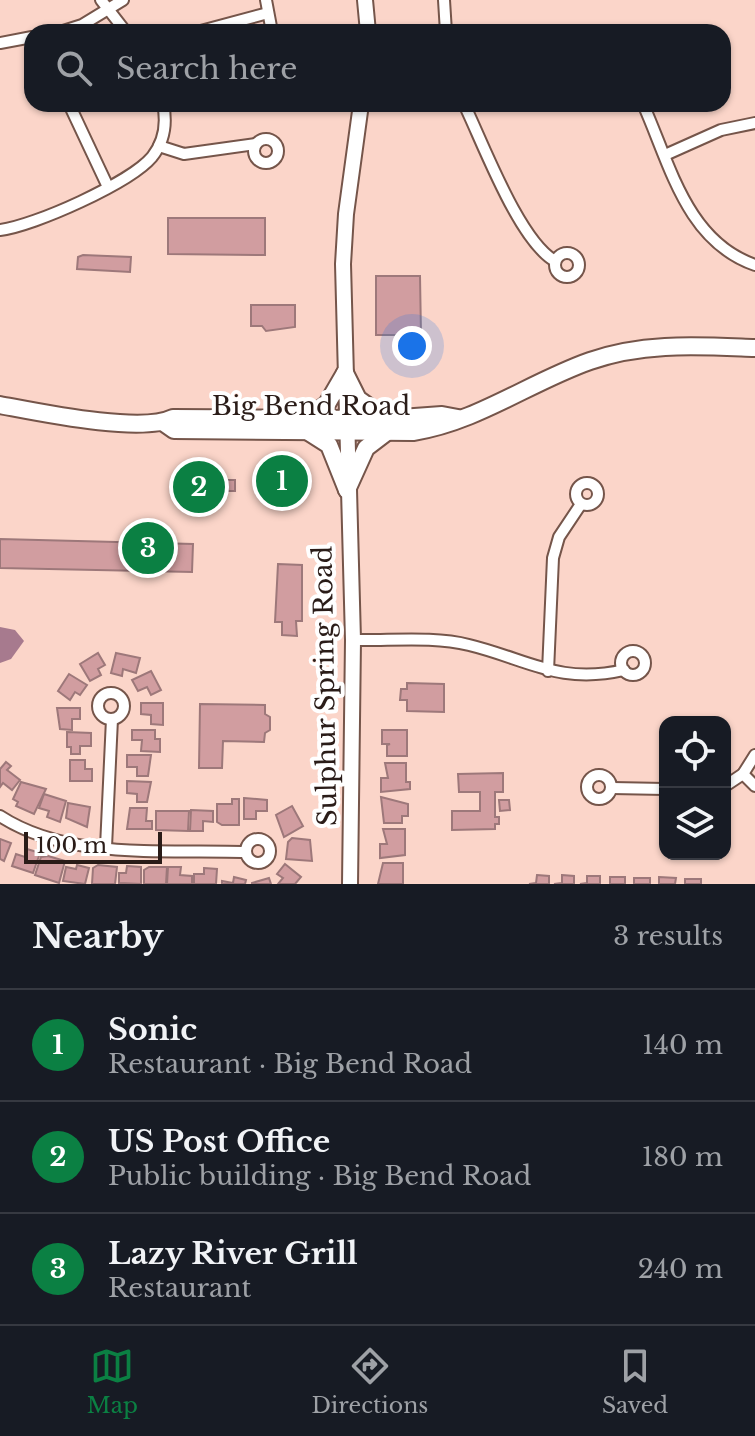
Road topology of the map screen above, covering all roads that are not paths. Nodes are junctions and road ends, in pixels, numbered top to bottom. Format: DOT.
graph roads {
  1 [pos="101,0"];
  2 [pos="123,0"];
  3 [pos="266,0"];
  4 [pos="365,0"];
  5 [pos="444,0"];
  6 [pos="111,10"];
  7 [pos="268,13"];
  8 [pos="84,24"];
  9 [pos="121,24"];
  10 [pos="227,24"];
  11 [pos="270,24"];
  12 [pos="367,24"];
  13 [pos="446,24"];
  14 [pos="24,38"];
  15 [pos="0,43"];
  16 [pos="73,112"];
  17 [pos="164,112"];
  18 [pos="360,112"];
  19 [pos="468,112"];
  20 [pos="646,112"];
  21 [pos="755,123"];
  22 [pos="256,144"];
  23 [pos="159,146"];
  24 [pos="665,155"];
  25 [pos="108,187"];
  26 [pos="0,230"];
  27 [pos="555,261"];
  28 [pos="755,265"];
  29 [pos="755,348"];
  30 [pos="345,373"];
  31 [pos="0,405"];
  32 [pos="307,425"];
  33 [pos="346,426"];
  34 [pos="387,426"];
  35 [pos="347,490"];
  36 [pos="581,504"];
  37 [pos="353,640"];
  38 [pos="624,670"];
  39 [pos="548,671"];
  40 [pos="112,719"];
  41 [pos="755,755"];
  42 [pos="743,774"];
  43 [pos="731,782"];
  44 [pos="755,786"];
  45 [pos="612,788"];
  46 [pos="659,789"];
  47 [pos="0,816"];
  48 [pos="106,847"];
  49 [pos="246,852"];
  50 [pos="350,884"];
  1 -- 6 [label="street"];
  2 -- 6 [label="street"];
  3 -- 7 [label="street"];
  4 -- 12 [label="main road"];
  5 -- 13 [label="street"];
  6 -- 8 [label="street"];
  6 -- 9 [label="street"];
  7 -- 10 [label="street"];
  7 -- 11 [label="street"];
  14 -- 15 [label="street"];
  16 -- 25 [label="street"];
  17 -- 23 [label="street"];
  18 -- 30 [label="main road, Sulphur Spring Road"];
  19 -- 27 [label="street"];
  20 -- 24 [label="street"];
  21 -- 24 [label="street"];
  22 -- 23 [label="street"];
  23 -- 25 [label="street"];
  24 -- 28 [label="street"];
  25 -- 26 [label="street"];
  29 -- 34 [label="main road, Big Bend Road"];
  30 -- 32 [label="main road"];
  30 -- 33 [label="main road, Sulphur Spring Road"];
  30 -- 34 [label="main road"];
  31 -- 32 [label="main road, Big Bend Road"];
  32 -- 33 [label="main road, Big Bend Road"];
  32 -- 35 [label="main road"];
  33 -- 34 [label="main road, Big Bend Road"];
  33 -- 35 [label="main road, Sulphur Spring Road"];
  34 -- 35 [label="main road"];
  35 -- 37 [label="main road, Sulphur Spring Road"];
  36 -- 39 [label="street"];
  37 -- 39 [label="street"];
  37 -- 50 [label="main road, Sulphur Spring Road"];
  38 -- 39 [label="street"];
  40 -- 48 [label="street"];
  41 -- 42 [label="street"];
  42 -- 43 [label="street"];
  42 -- 44 [label="street"];
  45 -- 46 [label="street"];
  47 -- 48 [label="street"];
  48 -- 49 [label="street"];
}
